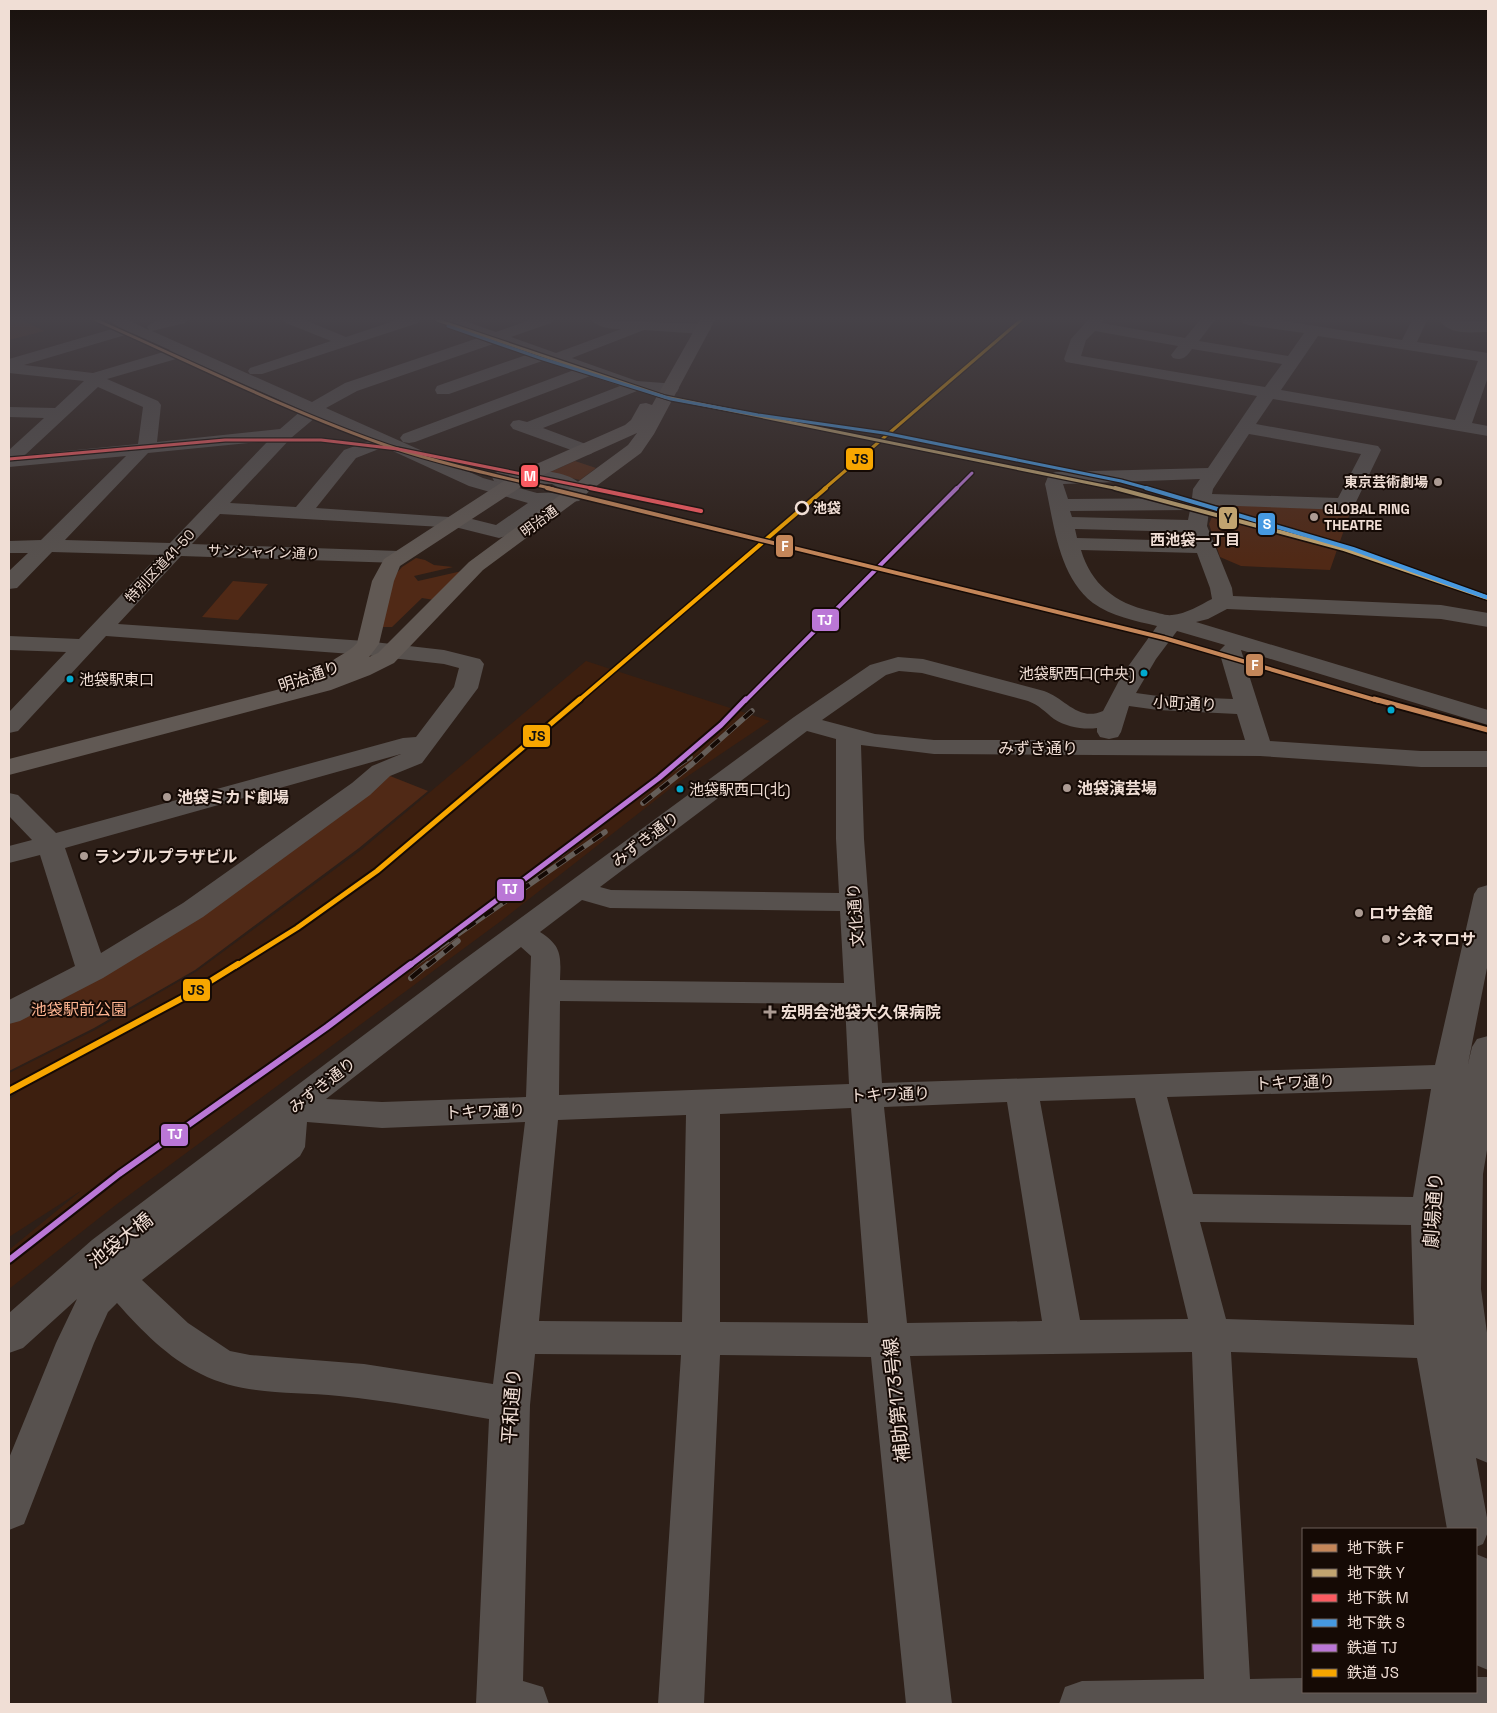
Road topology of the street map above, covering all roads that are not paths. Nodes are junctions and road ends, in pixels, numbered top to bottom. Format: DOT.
graph roads {
  1 [pos="72,400"];
  2 [pos="142,400"];
  3 [pos="306,400"];
  4 [pos="310,400"];
  5 [pos="326,400"];
  6 [pos="464,400"];
  7 [pos="509,400"];
  8 [pos="599,400"];
  9 [pos="655,400"];
  10 [pos="658,400"];
  11 [pos="1264,400"];
  12 [pos="1308,400"];
  13 [pos="1472,400"];
  14 [pos="319,405"];
  15 [pos="485,409"];
  16 [pos="9,412"];
  17 [pos="58,413"];
  18 [pos="1390,414"];
  19 [pos="1462,426"];
  20 [pos="528,428"];
  21 [pos="1246,428"];
  22 [pos="1488,431"];
  23 [pos="285,434"];
  24 [pos="409,438"];
  25 [pos="385,441"];
  26 [pos="144,448"];
  27 [pos="585,450"];
  28 [pos="1372,450"];
  29 [pos="9,461"];
  30 [pos="1214,473"];
  31 [pos="523,477"];
  32 [pos="503,491"];
  33 [pos="575,495"];
  34 [pos="545,500"];
  35 [pos="1200,502"];
  36 [pos="216,508"];
  37 [pos="305,513"];
  38 [pos="1062,514"];
  39 [pos="455,522"];
  40 [pos="1197,526"];
  41 [pos="1069,544"];
  42 [pos="47,546"];
  43 [pos="9,547"];
  44 [pos="1204,547"];
  45 [pos="176,550"];
  46 [pos="275,553"];
  47 [pos="399,558"];
  48 [pos="9,583"];
  49 [pos="447,594"];
  50 [pos="1223,602"];
  51 [pos="1485,620"];
  52 [pos="1172,622"];
  53 [pos="415,628"];
  54 [pos="101,629"];
  55 [pos="368,641"];
  56 [pos="9,643"];
  57 [pos="84,646"];
  58 [pos="1230,650"];
  59 [pos="394,652"];
  60 [pos="1247,706"];
  61 [pos="1117,707"];
  62 [pos="1488,718"];
  63 [pos="803,722"];
  64 [pos="9,726"];
  65 [pos="1488,731"];
  66 [pos="848,735"];
  67 [pos="430,738"];
  68 [pos="1115,748"];
  69 [pos="1260,748"];
  70 [pos="9,756"];
  71 [pos="358,757"];
  72 [pos="1488,759"];
  73 [pos="9,767"];
  74 [pos="382,771"];
  75 [pos="9,801"];
  76 [pos="50,843"];
  77 [pos="9,855"];
  78 [pos="578,890"];
  79 [pos="1488,894"];
  80 [pos="854,902"];
  81 [pos="520,933"];
  82 [pos="92,971"];
  83 [pos="545,990"];
  84 [pos="860,994"];
  85 [pos="9,1013"];
  86 [pos="1477,1068"];
  87 [pos="1148,1086"];
  88 [pos="1021,1090"];
  89 [pos="866,1095"];
  90 [pos="703,1102"];
  91 [pos="292,1109"];
  92 [pos="542,1109"];
  93 [pos="237,1150"];
  94 [pos="1179,1208"];
  95 [pos="1429,1211"];
  96 [pos="117,1278"];
  97 [pos="1477,1320"];
  98 [pos="1210,1335"];
  99 [pos="9,1336"];
  100 [pos="518,1336"];
  101 [pos="1064,1336"];
  102 [pos="701,1338"];
  103 [pos="890,1340"];
  104 [pos="1434,1342"];
  105 [pos="510,1405"];
  106 [pos="1488,1444"];
  107 [pos="9,1510"];
  108 [pos="1468,1528"];
  109 [pos="1477,1582"];
  110 [pos="1488,1647"];
  111 [pos="1488,1700"];
  112 [pos="1228,1703"];
  113 [pos="500,1704"];
  114 [pos="526,1704"];
  115 [pos="681,1704"];
  116 [pos="929,1704"];
  117 [pos="1082,1704"];
  1 -- 17 [label="street"];
  2 -- 26 [label="street"];
  3 -- 14 [label="street"];
  4 -- 14 [label="street"];
  5 -- 14 [label="street, 特別区道41-50"];
  6 -- 15 [label="street"];
  7 -- 15 [label="street"];
  8 -- 20 [label="street"];
  9 -- 27 [label="main road, 明治通"];
  10 -- 33 [label="main road, 明治通"];
  11 -- 21 [label="street"];
  12 -- 18 [label="street"];
  13 -- 19 [label="street"];
  14 -- 23 [label="street, 特別区道41-50"];
  14 -- 24 [label="street"];
  14 -- 25 [label="street"];
  15 -- 20 [label="street"];
  15 -- 24 [label="street"];
  16 -- 17 [label="street"];
  17 -- 29 [label="street"];
  18 -- 19 [label="street"];
  18 -- 28 [label="street"];
  19 -- 22 [label="street"];
  20 -- 27 [label="street"];
  21 -- 28 [label="street"];
  21 -- 30 [label="street"];
  23 -- 26 [label="street"];
  23 -- 36 [label="street, 特別区道41-50"];
  24 -- 31 [label="street"];
  25 -- 32 [label="street"];
  25 -- 37 [label="street"];
  26 -- 29 [label="street"];
  26 -- 42 [label="street"];
  27 -- 31 [label="main road, 明治通"];
  28 -- 35 [label="street"];
  30 -- 35 [label="street"];
  30 -- 38 [label="street"];
  31 -- 32 [label="main road"];
  31 -- 33 [label="street"];
  32 -- 34 [label="street"];
  32 -- 39 [label="main road"];
  33 -- 34 [label="street"];
  33 -- 49 [label="main road, 明治通"];
  34 -- 39 [label="street"];
  35 -- 38 [label="street"];
  35 -- 40 [label="street"];
  36 -- 37 [label="street"];
  36 -- 45 [label="street, 特別区道41-50"];
  37 -- 39 [label="street"];
  37 -- 46 [label="street"];
  38 -- 40 [label="street"];
  38 -- 41 [label="street"];
  39 -- 47 [label="main road"];
  40 -- 44 [label="street"];
  41 -- 44 [label="street"];
  41 -- 52 [label="street"];
  42 -- 43 [label="street, サンシャイン通り"];
  42 -- 45 [label="street, サンシャイン通り"];
  42 -- 48 [label="street"];
  44 -- 50 [label="street"];
  45 -- 46 [label="street, サンシャイン通り"];
  45 -- 54 [label="street, 特別区道41-50"];
  46 -- 47 [label="street, サンシャイン通り"];
  47 -- 55 [label="main road"];
  49 -- 53 [label="main road, 明治通り"];
  50 -- 51 [label="street"];
  50 -- 52 [label="street"];
  52 -- 58 [label="street"];
  52 -- 61 [label="street"];
  52 -- 62 [label="street"];
  53 -- 55 [label="main road"];
  53 -- 59 [label="main road, 明治通り"];
  54 -- 55 [label="street"];
  54 -- 57 [label="street, 特別区道41-50"];
  55 -- 59 [label="street"];
  55 -- 70 [label="main road, 明治通り"];
  56 -- 57 [label="street"];
  57 -- 64 [label="street, 特別区道41-50"];
  58 -- 60 [label="street"];
  58 -- 65 [label="street"];
  59 -- 67 [label="street"];
  59 -- 73 [label="main road, 明治通り"];
  60 -- 61 [label="street, 小町通り"];
  60 -- 69 [label="street"];
  61 -- 63 [label="street, 小町通り"];
  61 -- 68 [label="street"];
  63 -- 66 [label="street, みずき通り"];
  63 -- 78 [label="street, みずき通り"];
  66 -- 68 [label="street, みずき通り"];
  66 -- 80 [label="street, 文化通り"];
  67 -- 71 [label="street"];
  67 -- 74 [label="street"];
  68 -- 69 [label="street, みずき通り"];
  69 -- 72 [label="street, みずき通り"];
  71 -- 74 [label="street"];
  71 -- 76 [label="street"];
  74 -- 82 [label="street"];
  75 -- 76 [label="street"];
  76 -- 77 [label="street"];
  76 -- 82 [label="street"];
  78 -- 80 [label="street"];
  78 -- 81 [label="street, みずき通り"];
  79 -- 86 [label="street, 劇場通り"];
  80 -- 84 [label="street, 文化通り"];
  81 -- 83 [label="street, 平和通り"];
  81 -- 91 [label="street, みずき通り"];
  82 -- 85 [label="street"];
  83 -- 84 [label="street"];
  83 -- 92 [label="street, 平和通り"];
  84 -- 89 [label="street, 文化通り"];
  86 -- 87 [label="street, トキワ通り"];
  86 -- 95 [label="street, 劇場通り"];
  86 -- 97 [label="street, 劇場通り"];
  87 -- 88 [label="street, トキワ通り"];
  87 -- 94 [label="street"];
  88 -- 89 [label="street, トキワ通り"];
  88 -- 101 [label="street"];
  89 -- 90 [label="street, トキワ通り"];
  89 -- 103 [label="street, 補助第173号線"];
  90 -- 92 [label="street, トキワ通り"];
  90 -- 102 [label="street"];
  91 -- 92 [label="street, トキワ通り"];
  91 -- 93 [label="street, みずき通り"];
  91 -- 96 [label="street"];
  92 -- 100 [label="street, 平和通り"];
  93 -- 99 [label="street, 池袋大橋"];
  94 -- 95 [label="street"];
  94 -- 98 [label="street"];
  95 -- 104 [label="street, 劇場通り"];
  96 -- 105 [label="street"];
  96 -- 107 [label="street"];
  97 -- 106 [label="street, 劇場通り"];
  98 -- 101 [label="street"];
  98 -- 104 [label="street"];
  98 -- 112 [label="street"];
  100 -- 102 [label="street"];
  100 -- 105 [label="street, 平和通り"];
  101 -- 103 [label="street"];
  102 -- 103 [label="street"];
  102 -- 115 [label="street"];
  103 -- 116 [label="street, 補助第173号線"];
  104 -- 108 [label="street, 劇場通り"];
  105 -- 113 [label="street, 平和通り"];
  109 -- 110 [label="street"];
  111 -- 112 [label="street"];
  112 -- 117 [label="street"];
  113 -- 114 [label="street"];
}
